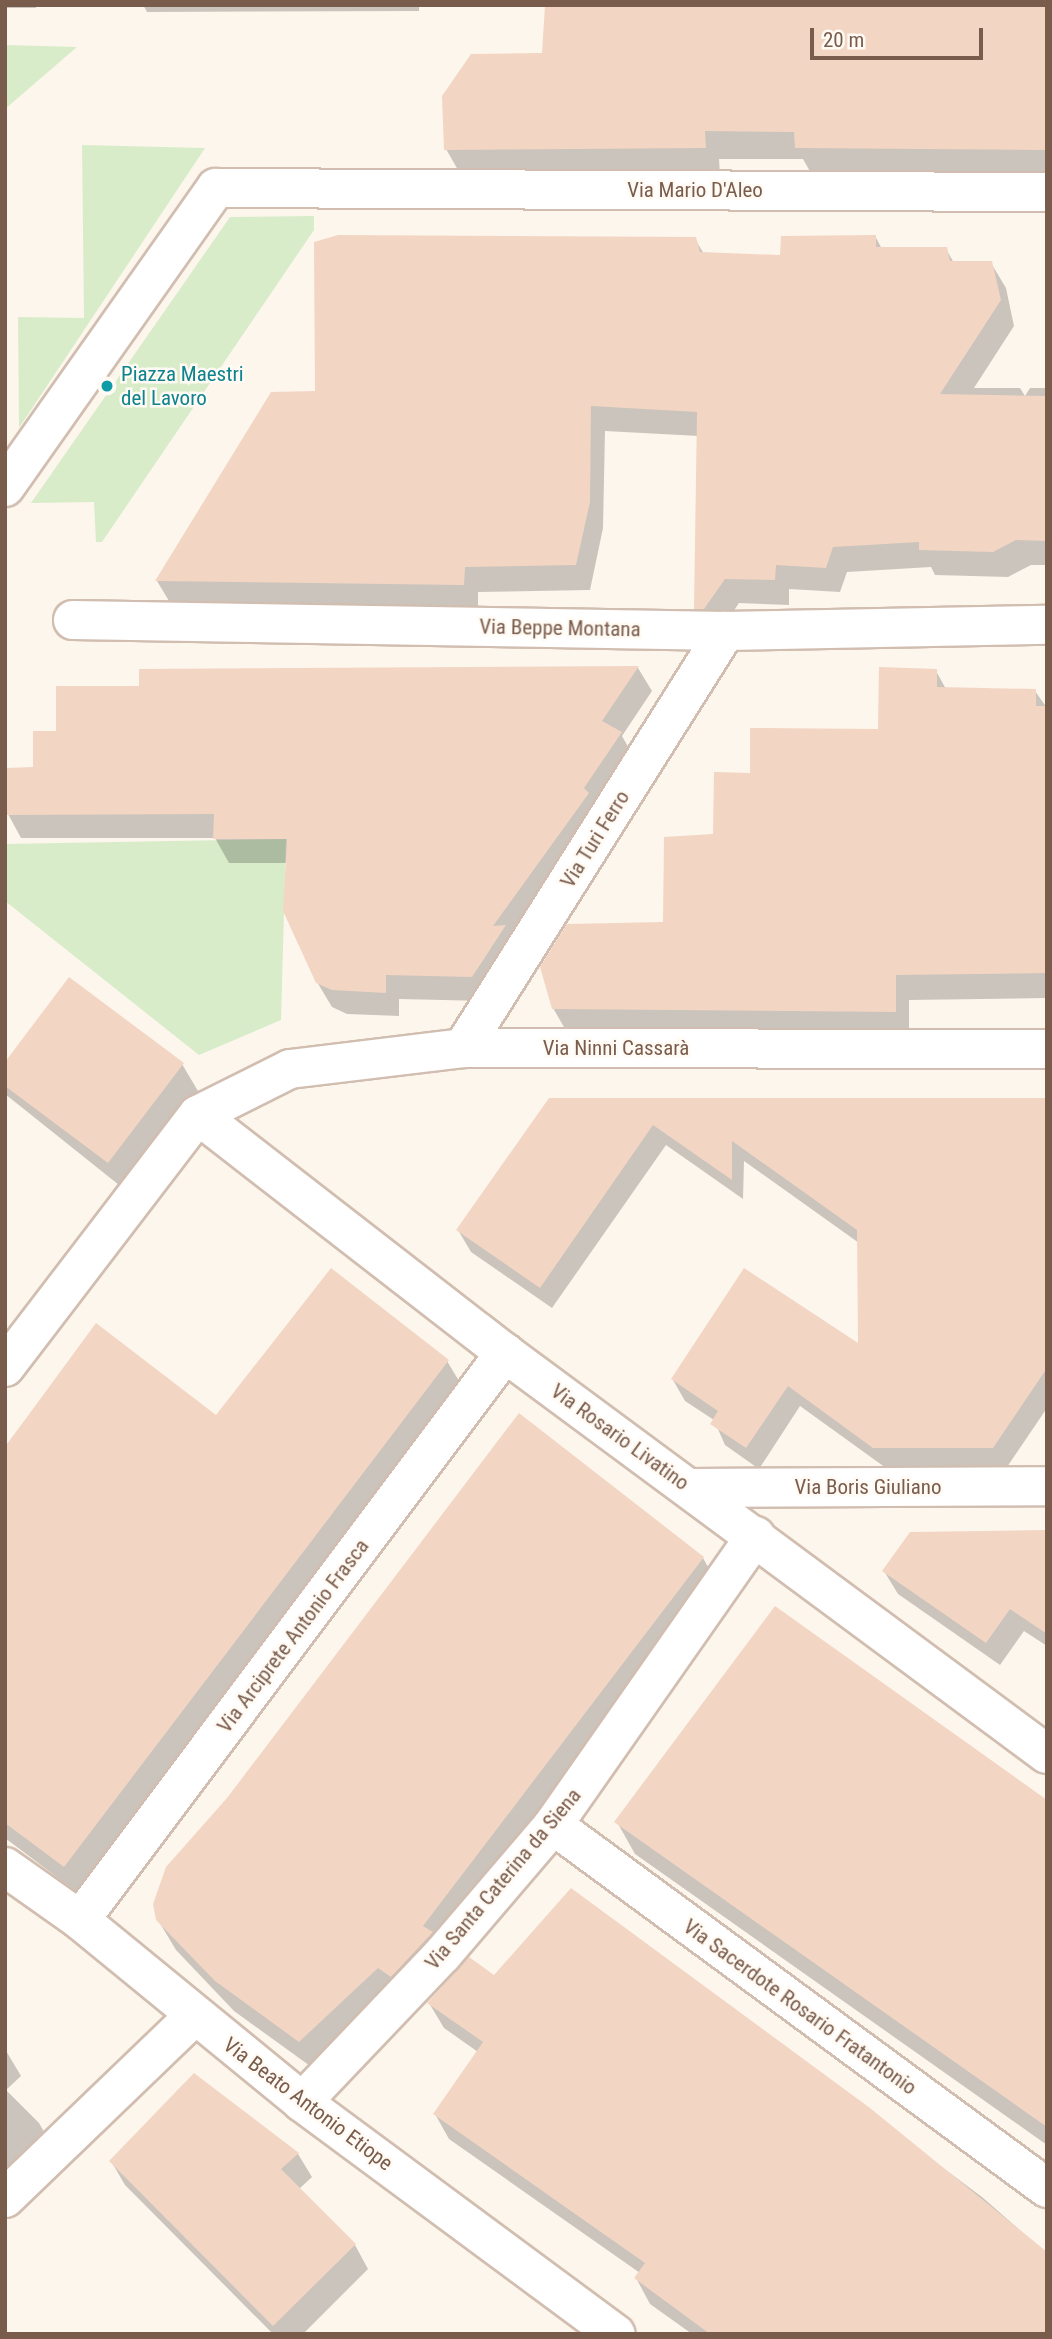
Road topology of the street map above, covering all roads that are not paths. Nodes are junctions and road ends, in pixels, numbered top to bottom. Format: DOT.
graph roads {
  1 [pos="1047,191"];
  2 [pos="5,487"];
  3 [pos="73,620"];
  4 [pos="1047,625"];
  5 [pos="726,631"];
  6 [pos="464,1048"];
  7 [pos="1047,1049"];
  8 [pos="198,1115"];
  9 [pos="505,1353"];
  10 [pos="5,1367"];
  11 [pos="1047,1486"];
  12 [pos="688,1488"];
  13 [pos="755,1536"];
  14 [pos="1047,1754"];
  15 [pos="553,1825"];
  16 [pos="9,1877"];
  17 [pos="80,1920"];
  18 [pos="194,2016"];
  19 [pos="302,2102"];
  20 [pos="1047,2188"];
  21 [pos="5,2198"];
  22 [pos="616,2334"];
  1 -- 2 [label="street, Via Mario D'Aleo"];
  3 -- 5 [label="street, Via Beppe Montana"];
  4 -- 5 [label="street, Via Beppe Montana"];
  5 -- 6 [label="street, Via Turi Ferro"];
  6 -- 7 [label="street, Via Ninni Cassarà"];
  6 -- 8 [label="street, Via Ninni Cassarà"];
  8 -- 9 [label="street, Via Rosario Livatino"];
  8 -- 10 [label="street"];
  9 -- 12 [label="street, Via Rosario Livatino"];
  9 -- 17 [label="street, Via Arciprete Antonio Frasca"];
  11 -- 12 [label="street, Via Boris Giuliano"];
  12 -- 13 [label="street, Via Rosario Livatino"];
  13 -- 14 [label="street, Via Rosario Livatino"];
  13 -- 15 [label="street, Via Santa Caterina da Siena"];
  15 -- 19 [label="street, Via Santa Caterina da Siena"];
  15 -- 20 [label="street, Via Sacerdote Rosario Fratantonio"];
  16 -- 17 [label="street, Via Beato Antonio Etiope"];
  17 -- 18 [label="street, Via Beato Antonio Etiope"];
  18 -- 19 [label="street, Via Beato Antonio Etiope"];
  18 -- 21 [label="street"];
  19 -- 22 [label="street, Via Beato Antonio Etiope"];
}
